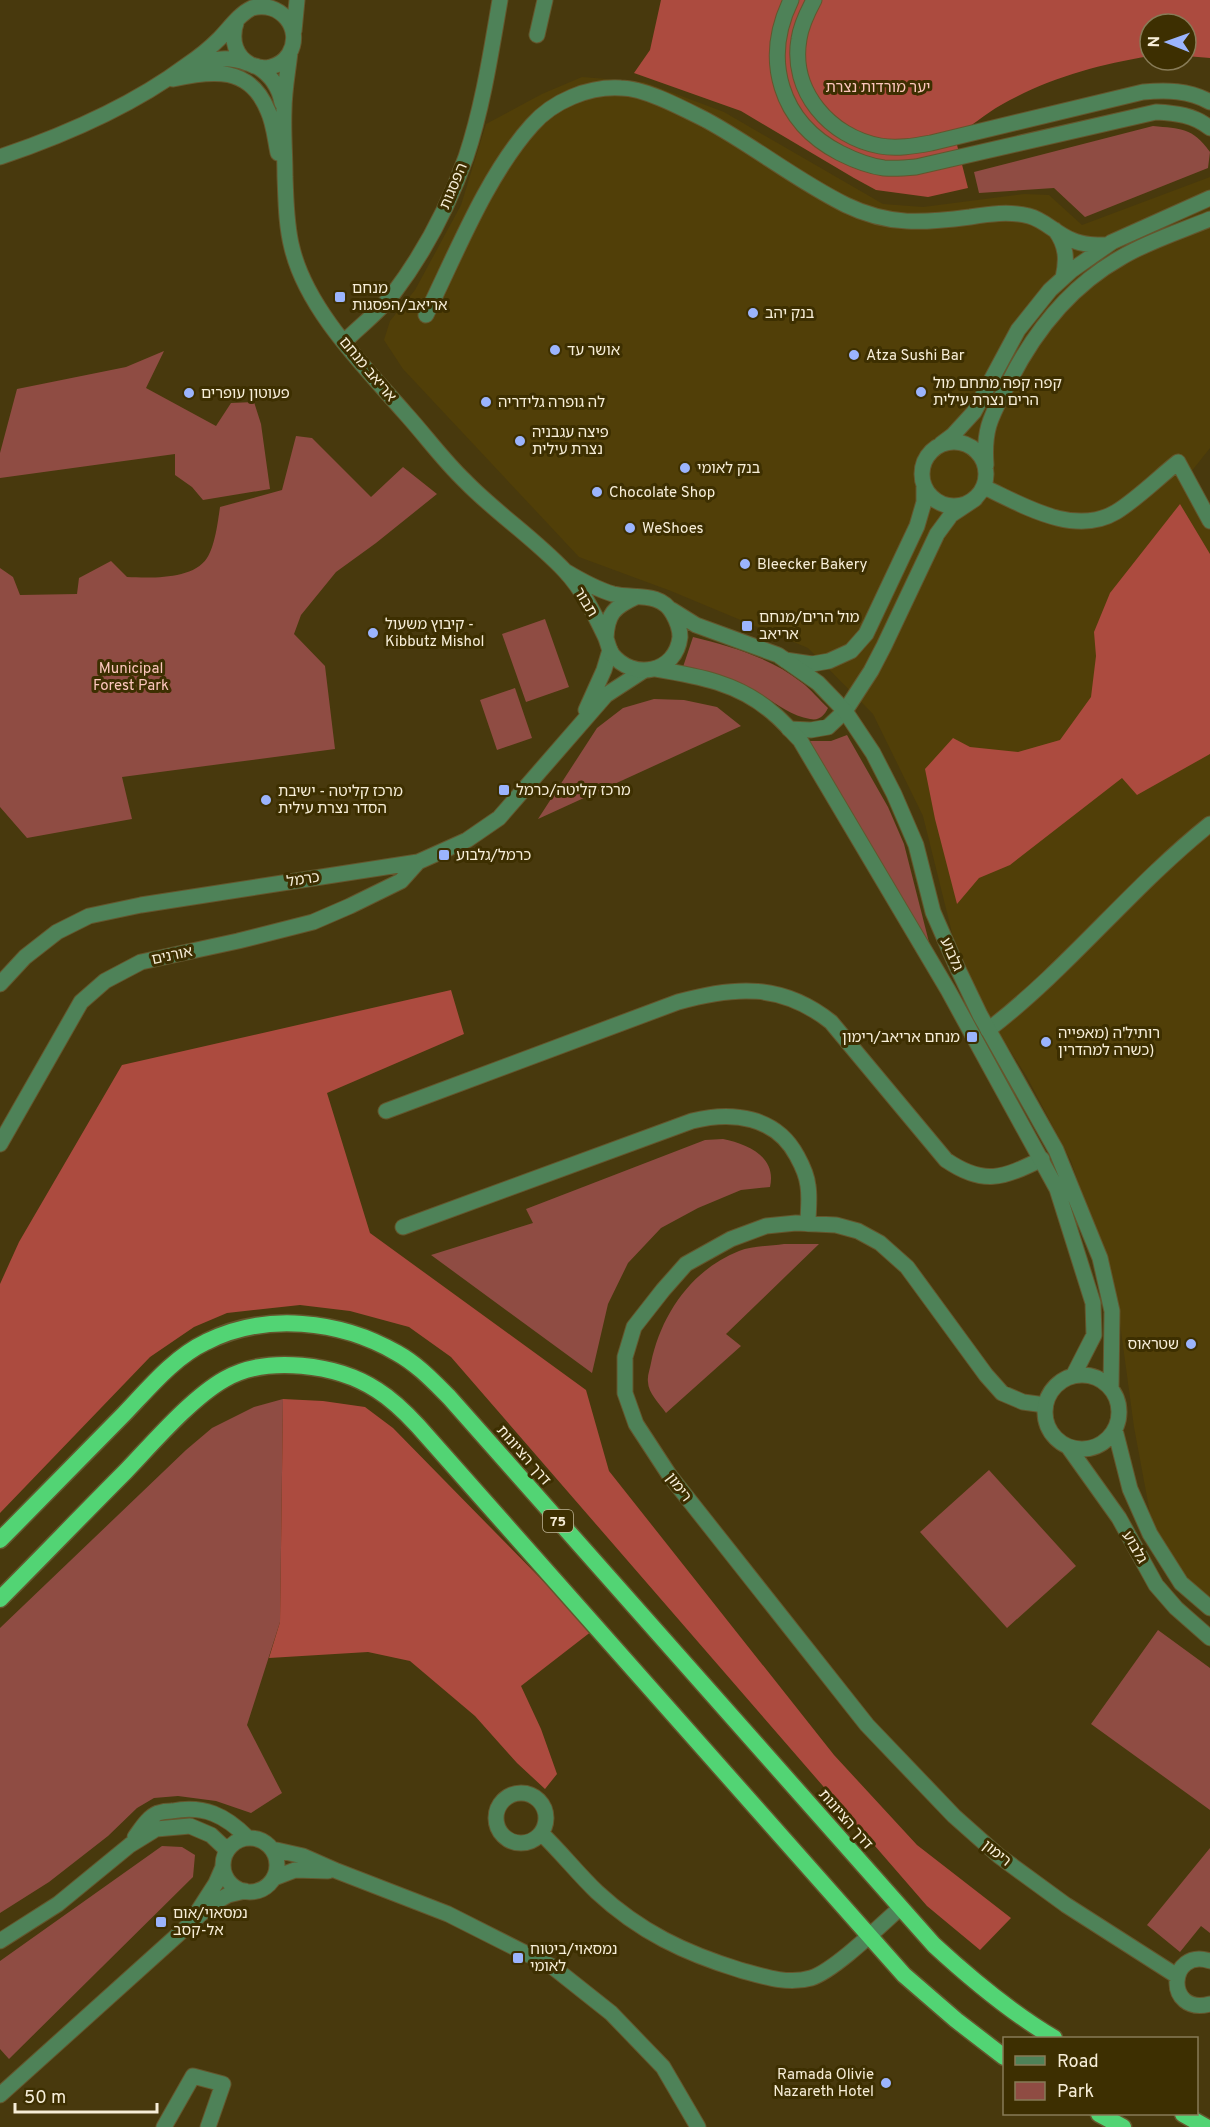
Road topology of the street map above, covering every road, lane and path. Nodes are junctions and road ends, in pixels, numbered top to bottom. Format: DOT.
graph roads {
  1 [pos="297,0"];
  2 [pos="500,0"];
  3 [pos="545,0"];
  4 [pos="791,0"];
  5 [pos="814,0"];
  6 [pos="261,4"];
  7 [pos="237,20"];
  8 [pos="294,34"];
  9 [pos="537,35"];
  10 [pos="290,52"];
  11 [pos="252,65"];
  12 [pos="186,66"];
  13 [pos="164,81"];
  14 [pos="1210,102"];
  15 [pos="284,109"];
  16 [pos="1210,128"];
  17 [pos="31,145"];
  18 [pos="0,146"];
  19 [pos="0,157"];
  20 [pos="285,185"];
  21 [pos="1210,198"];
  22 [pos="1210,219"];
  23 [pos="1055,230"];
  24 [pos="1108,245"];
  25 [pos="1063,278"];
  26 [pos="426,315"];
  27 [pos="344,342"];
  28 [pos="941,444"];
  29 [pos="986,465"];
  30 [pos="924,485"];
  31 [pos="980,493"];
  32 [pos="1210,521"];
  33 [pos="566,571"];
  34 [pos="636,597"];
  35 [pos="671,609"];
  36 [pos="608,644"];
  37 [pos="785,660"];
  38 [pos="649,670"];
  39 [pos="846,711"];
  40 [pos="578,726"];
  41 [pos="789,729"];
  42 [pos="1210,824"];
  43 [pos="418,862"];
  44 [pos="0,984"];
  45 [pos="988,1030"];
  46 [pos="386,1111"];
  47 [pos="0,1144"];
  48 [pos="1042,1159"];
  49 [pos="808,1224"];
  50 [pos="403,1227"];
  51 [pos="1073,1376"];
  52 [pos="1111,1389"];
  53 [pos="1045,1405"];
  54 [pos="1115,1430"];
  55 [pos="1069,1448"];
  56 [pos="0,1540"];
  57 [pos="0,1599"];
  58 [pos="1210,1608"];
  59 [pos="1210,1638"];
  60 [pos="541,1833"];
  61 [pos="248,1838"];
  62 [pos="130,1845"];
  63 [pos="272,1849"];
  64 [pos="227,1850"];
  65 [pos="223,1867"];
  66 [pos="337,1871"];
  67 [pos="274,1878"];
  68 [pos="244,1891"];
  69 [pos="900,1908"];
  70 [pos="190,1923"];
  71 [pos="870,1936"];
  72 [pos="0,1941"];
  73 [pos="1210,1961"];
  74 [pos="1177,1976"];
  75 [pos="1210,2004"];
  76 [pos="1052,2037"];
  77 [pos="1003,2055"];
  78 [pos="0,2095"];
  79 [pos="1102,2115"];
  80 [pos="1185,2115"];
  81 [pos="164,2127"];
  82 [pos="208,2127"];
  83 [pos="698,2127"];
  84 [pos="1123,2127"];
  85 [pos="1206,2127"];
  1 -- 8 [label="street"];
  2 -- 27 [label="street, הפסגות"];
  3 -- 9 [label="street"];
  4 -- 16 [label="street"];
  5 -- 14 [label="street"];
  6 -- 7 [label="street"];
  6 -- 8 [label="street"];
  7 -- 11 [label="street"];
  7 -- 12 [label="street"];
  8 -- 10 [label="street"];
  10 -- 11 [label="street"];
  10 -- 15 [label="street"];
  11 -- 12 [label="street"];
  11 -- 15 [label="street"];
  12 -- 13 [label="street"];
  13 -- 17 [label="street"];
  13 -- 20 [label="street"];
  15 -- 20 [label="street, אריאב מנחם"];
  17 -- 18 [label="street"];
  17 -- 19 [label="street"];
  20 -- 27 [label="street, אריאב מנחם"];
  21 -- 24 [label="street"];
  22 -- 29 [label="street"];
  23 -- 24 [label="street"];
  23 -- 25 [label="street"];
  23 -- 26 [label="street"];
  24 -- 25 [label="street"];
  25 -- 28 [label="street"];
  27 -- 33 [label="street, אריאב מנחם"];
  28 -- 29 [label="street"];
  28 -- 30 [label="street"];
  29 -- 31 [label="street"];
  30 -- 31 [label="street"];
  30 -- 37 [label="street"];
  31 -- 32 [label="street"];
  31 -- 39 [label="street"];
  33 -- 34 [label="street, תבור"];
  33 -- 36 [label="street, תבור"];
  34 -- 35 [label="street, תבור"];
  34 -- 36 [label="street, תבור"];
  35 -- 37 [label="street, גלבוע"];
  35 -- 38 [label="street"];
  36 -- 38 [label="street, תבור"];
  36 -- 40 [label="street, כרמל"];
  37 -- 39 [label="street, גלבוע"];
  38 -- 40 [label="street, כרמל"];
  38 -- 41 [label="street, גלבוע"];
  39 -- 41 [label="street"];
  39 -- 45 [label="street, גלבוע"];
  40 -- 43 [label="street, כרמל"];
  41 -- 48 [label="street, גלבוע"];
  42 -- 45 [label="street"];
  43 -- 44 [label="street, כרמל"];
  43 -- 47 [label="street, אורנים"];
  45 -- 52 [label="street, גלבוע"];
  46 -- 48 [label="street"];
  48 -- 51 [label="street, גלבוע"];
  49 -- 50 [label="street"];
  49 -- 53 [label="street, רימון"];
  49 -- 74 [label="street, רימון"];
  51 -- 52 [label="street"];
  51 -- 53 [label="street"];
  52 -- 54 [label="street"];
  53 -- 55 [label="street"];
  54 -- 55 [label="street"];
  54 -- 58 [label="street, גלבוע"];
  55 -- 59 [label="street, גלבוע"];
  56 -- 69 [label="highway, דרך הציונות / 75"];
  57 -- 71 [label="highway"];
  60 -- 71 [label="street"];
  61 -- 62 [label="street"];
  61 -- 63 [label="street"];
  61 -- 64 [label="street"];
  62 -- 64 [label="street"];
  62 -- 72 [label="street"];
  63 -- 66 [label="street"];
  63 -- 67 [label="street"];
  64 -- 65 [label="street"];
  65 -- 68 [label="street"];
  65 -- 70 [label="street"];
  66 -- 67 [label="street"];
  66 -- 83 [label="street"];
  67 -- 68 [label="street"];
  68 -- 70 [label="street"];
  69 -- 71 [label="street"];
  69 -- 76 [label="highway, דרך הציונות / 75"];
  70 -- 78 [label="street"];
  71 -- 77 [label="highway"];
  73 -- 74 [label="street"];
  74 -- 75 [label="street"];
  79 -- 84 [label="highway"];
  80 -- 85 [label="highway"];
  81 -- 82 [label="street"];
}
